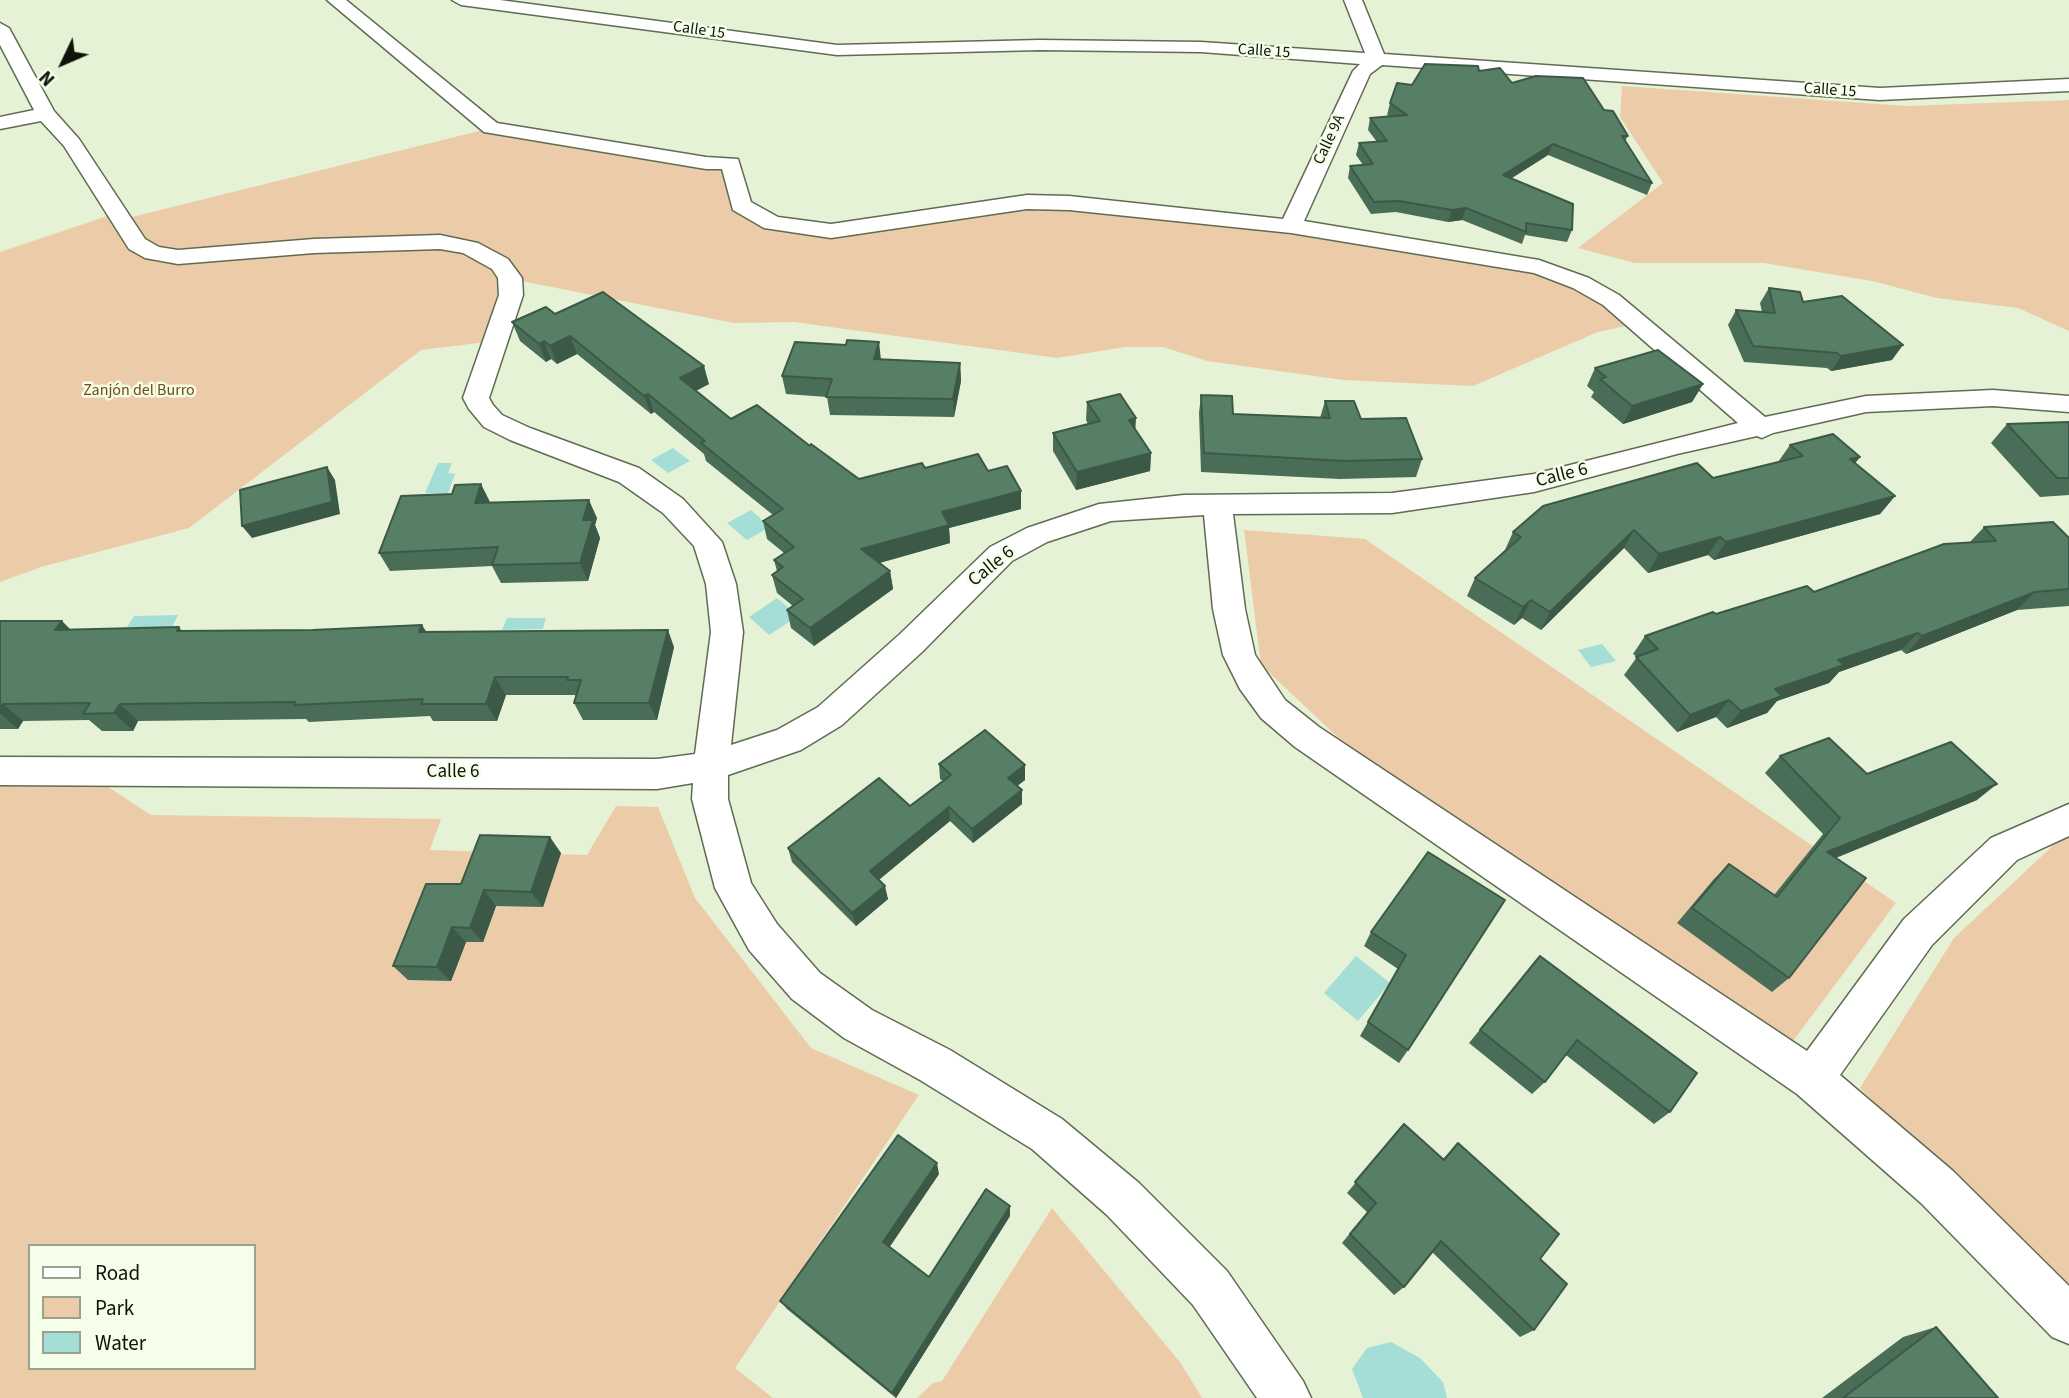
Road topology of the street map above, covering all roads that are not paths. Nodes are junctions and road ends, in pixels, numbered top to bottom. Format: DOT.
graph roads {
  1 [pos="336,0"];
  2 [pos="467,0"];
  3 [pos="1353,0"];
  4 [pos="0,28"];
  5 [pos="1377,60"];
  6 [pos="2069,85"];
  7 [pos="46,114"];
  8 [pos="0,123"];
  9 [pos="1291,226"];
  10 [pos="2069,404"];
  11 [pos="1762,429"];
  12 [pos="1218,507"];
  13 [pos="711,766"];
  14 [pos="0,771"];
  15 [pos="2069,819"];
  16 [pos="1812,1079"];
  17 [pos="2069,1320"];
  18 [pos="1286,1398"];
  1 -- 9 [label="street"];
  2 -- 5 [label="street, Calle 15"];
  3 -- 5 [label="street"];
  4 -- 7 [label="street"];
  5 -- 6 [label="street, Calle 15"];
  5 -- 9 [label="street, Calle 9A"];
  7 -- 8 [label="street"];
  7 -- 13 [label="street"];
  9 -- 11 [label="street"];
  10 -- 11 [label="street, Calle 6"];
  11 -- 12 [label="street, Calle 6"];
  12 -- 13 [label="street, Calle 6"];
  12 -- 16 [label="street"];
  13 -- 14 [label="street, Calle 6"];
  13 -- 18 [label="street"];
  15 -- 16 [label="street"];
  16 -- 17 [label="street"];
}
